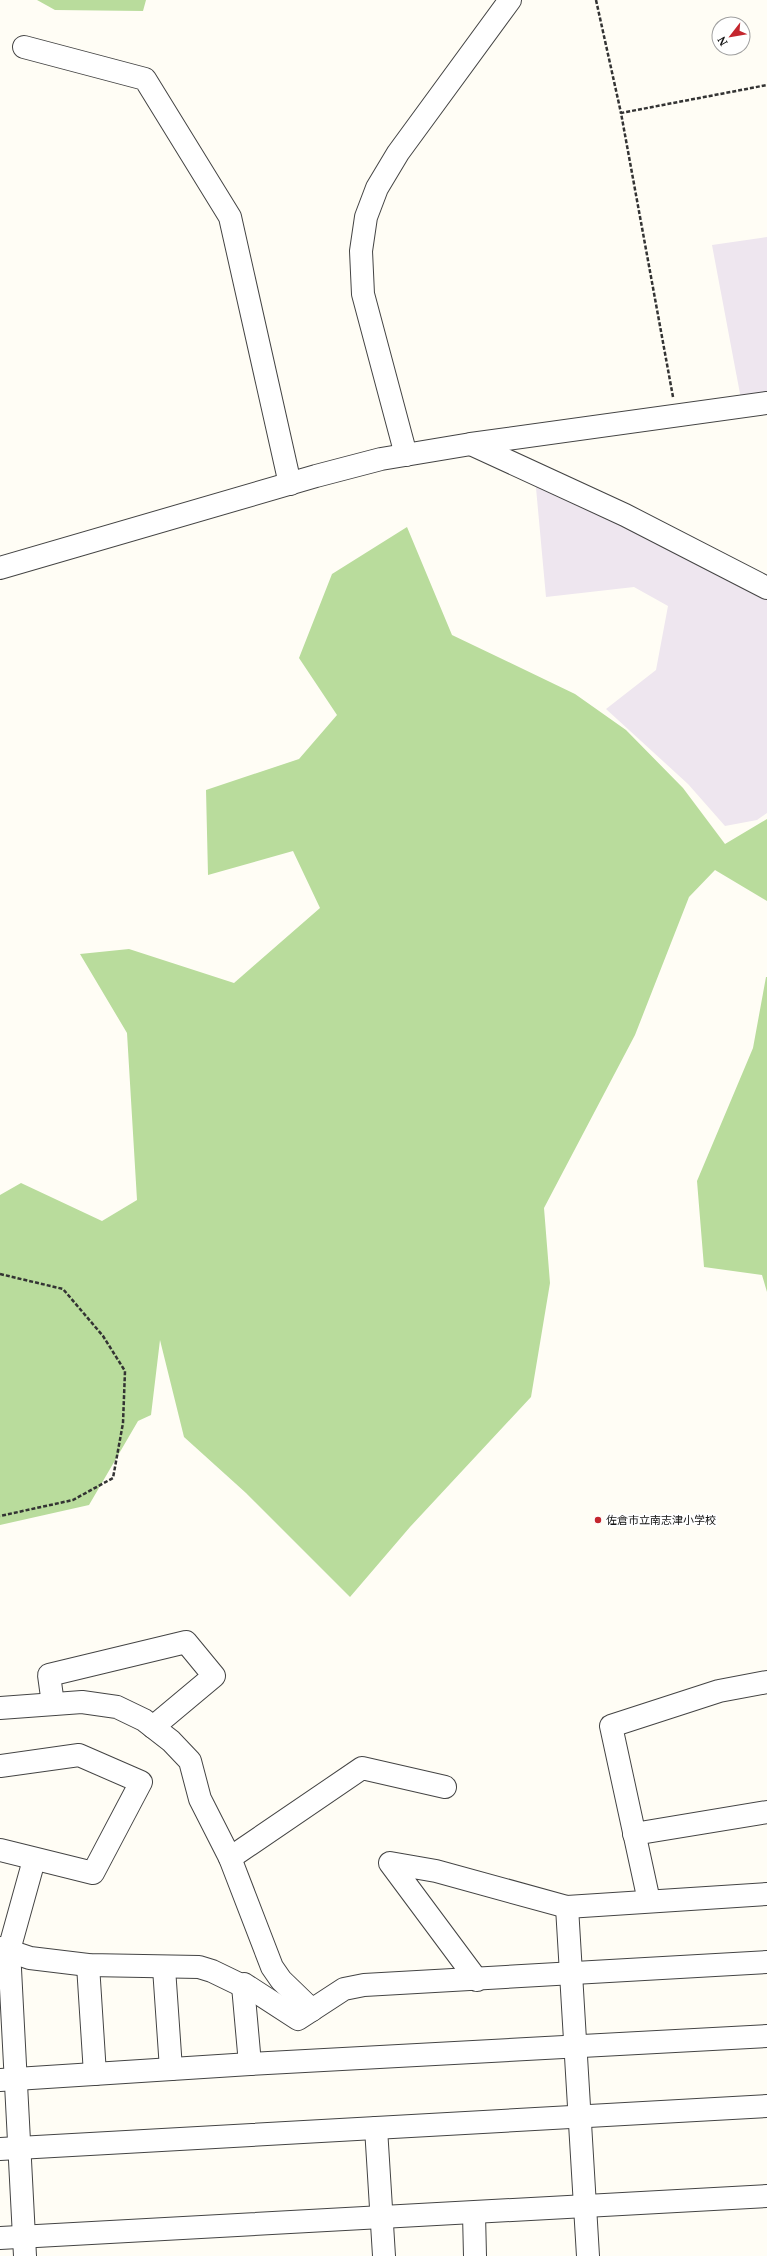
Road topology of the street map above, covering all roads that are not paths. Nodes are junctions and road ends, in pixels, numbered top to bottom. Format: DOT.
graph roads {
  1 [pos="510,0"];
  2 [pos="24,47"];
  3 [pos="767,402"];
  4 [pos="471,444"];
  5 [pos="406,455"];
  6 [pos="290,484"];
  7 [pos="0,568"];
  8 [pos="767,588"];
  9 [pos="767,1682"];
  10 [pos="53,1704"];
  11 [pos="0,1708"];
  12 [pos="152,1726"];
  13 [pos="0,1766"];
  14 [pos="445,1787"];
  15 [pos="767,1812"];
  16 [pos="634,1834"];
  17 [pos="0,1850"];
  18 [pos="230,1858"];
  19 [pos="34,1860"];
  20 [pos="767,1894"];
  21 [pos="649,1901"];
  22 [pos="567,1906"];
  23 [pos="5,1949"];
  24 [pos="767,1962"];
  25 [pos="88,1965"];
  26 [pos="164,1968"];
  27 [pos="572,1973"];
  28 [pos="477,1980"];
  29 [pos="243,1986"];
  30 [pos="6,2008"];
  31 [pos="312,2010"];
  32 [pos="767,2036"];
  33 [pos="575,2046"];
  34 [pos="250,2064"];
  35 [pos="171,2069"];
  36 [pos="95,2074"];
  37 [pos="8,2079"];
  38 [pos="767,2106"];
  39 [pos="579,2116"];
  40 [pos="376,2128"];
  41 [pos="10,2149"];
  42 [pos="767,2196"];
  43 [pos="584,2206"];
  44 [pos="474,2214"];
  45 [pos="381,2218"];
  46 [pos="0,2238"];
  47 [pos="25,2246"];
  48 [pos="384,2256"];
  49 [pos="475,2256"];
  50 [pos="588,2256"];
  1 -- 5 [label="street"];
  2 -- 6 [label="street"];
  3 -- 4 [label="street"];
  4 -- 5 [label="street"];
  4 -- 8 [label="street"];
  5 -- 6 [label="street"];
  6 -- 7 [label="street"];
  9 -- 16 [label="street"];
  10 -- 11 [label="street"];
  10 -- 12 [label="street"];
  10 -- 12 [label="street"];
  12 -- 18 [label="street"];
  13 -- 19 [label="street"];
  14 -- 18 [label="street"];
  15 -- 16 [label="street"];
  16 -- 21 [label="street"];
  17 -- 19 [label="street"];
  18 -- 31 [label="street"];
  19 -- 23 [label="street"];
  20 -- 21 [label="street"];
  21 -- 22 [label="street"];
  22 -- 27 [label="street"];
  22 -- 28 [label="street"];
  23 -- 25 [label="street"];
  23 -- 30 [label="street"];
  24 -- 27 [label="street"];
  25 -- 26 [label="street"];
  25 -- 36 [label="street"];
  26 -- 29 [label="street"];
  26 -- 35 [label="street"];
  27 -- 28 [label="street"];
  27 -- 33 [label="street"];
  28 -- 31 [label="street"];
  29 -- 31 [label="street"];
  29 -- 34 [label="street"];
  30 -- 37 [label="street"];
  32 -- 33 [label="street"];
  33 -- 34 [label="street"];
  33 -- 39 [label="street"];
  34 -- 35 [label="street"];
  35 -- 36 [label="street"];
  36 -- 37 [label="street"];
  37 -- 41 [label="street"];
  38 -- 39 [label="street"];
  39 -- 40 [label="street"];
  39 -- 43 [label="street"];
  40 -- 41 [label="street"];
  40 -- 45 [label="street"];
  41 -- 47 [label="street"];
  42 -- 43 [label="street"];
  43 -- 44 [label="street"];
  43 -- 50 [label="street"];
  44 -- 45 [label="street"];
  44 -- 49 [label="street"];
  45 -- 47 [label="street"];
  45 -- 48 [label="street"];
  46 -- 47 [label="street"];
}
